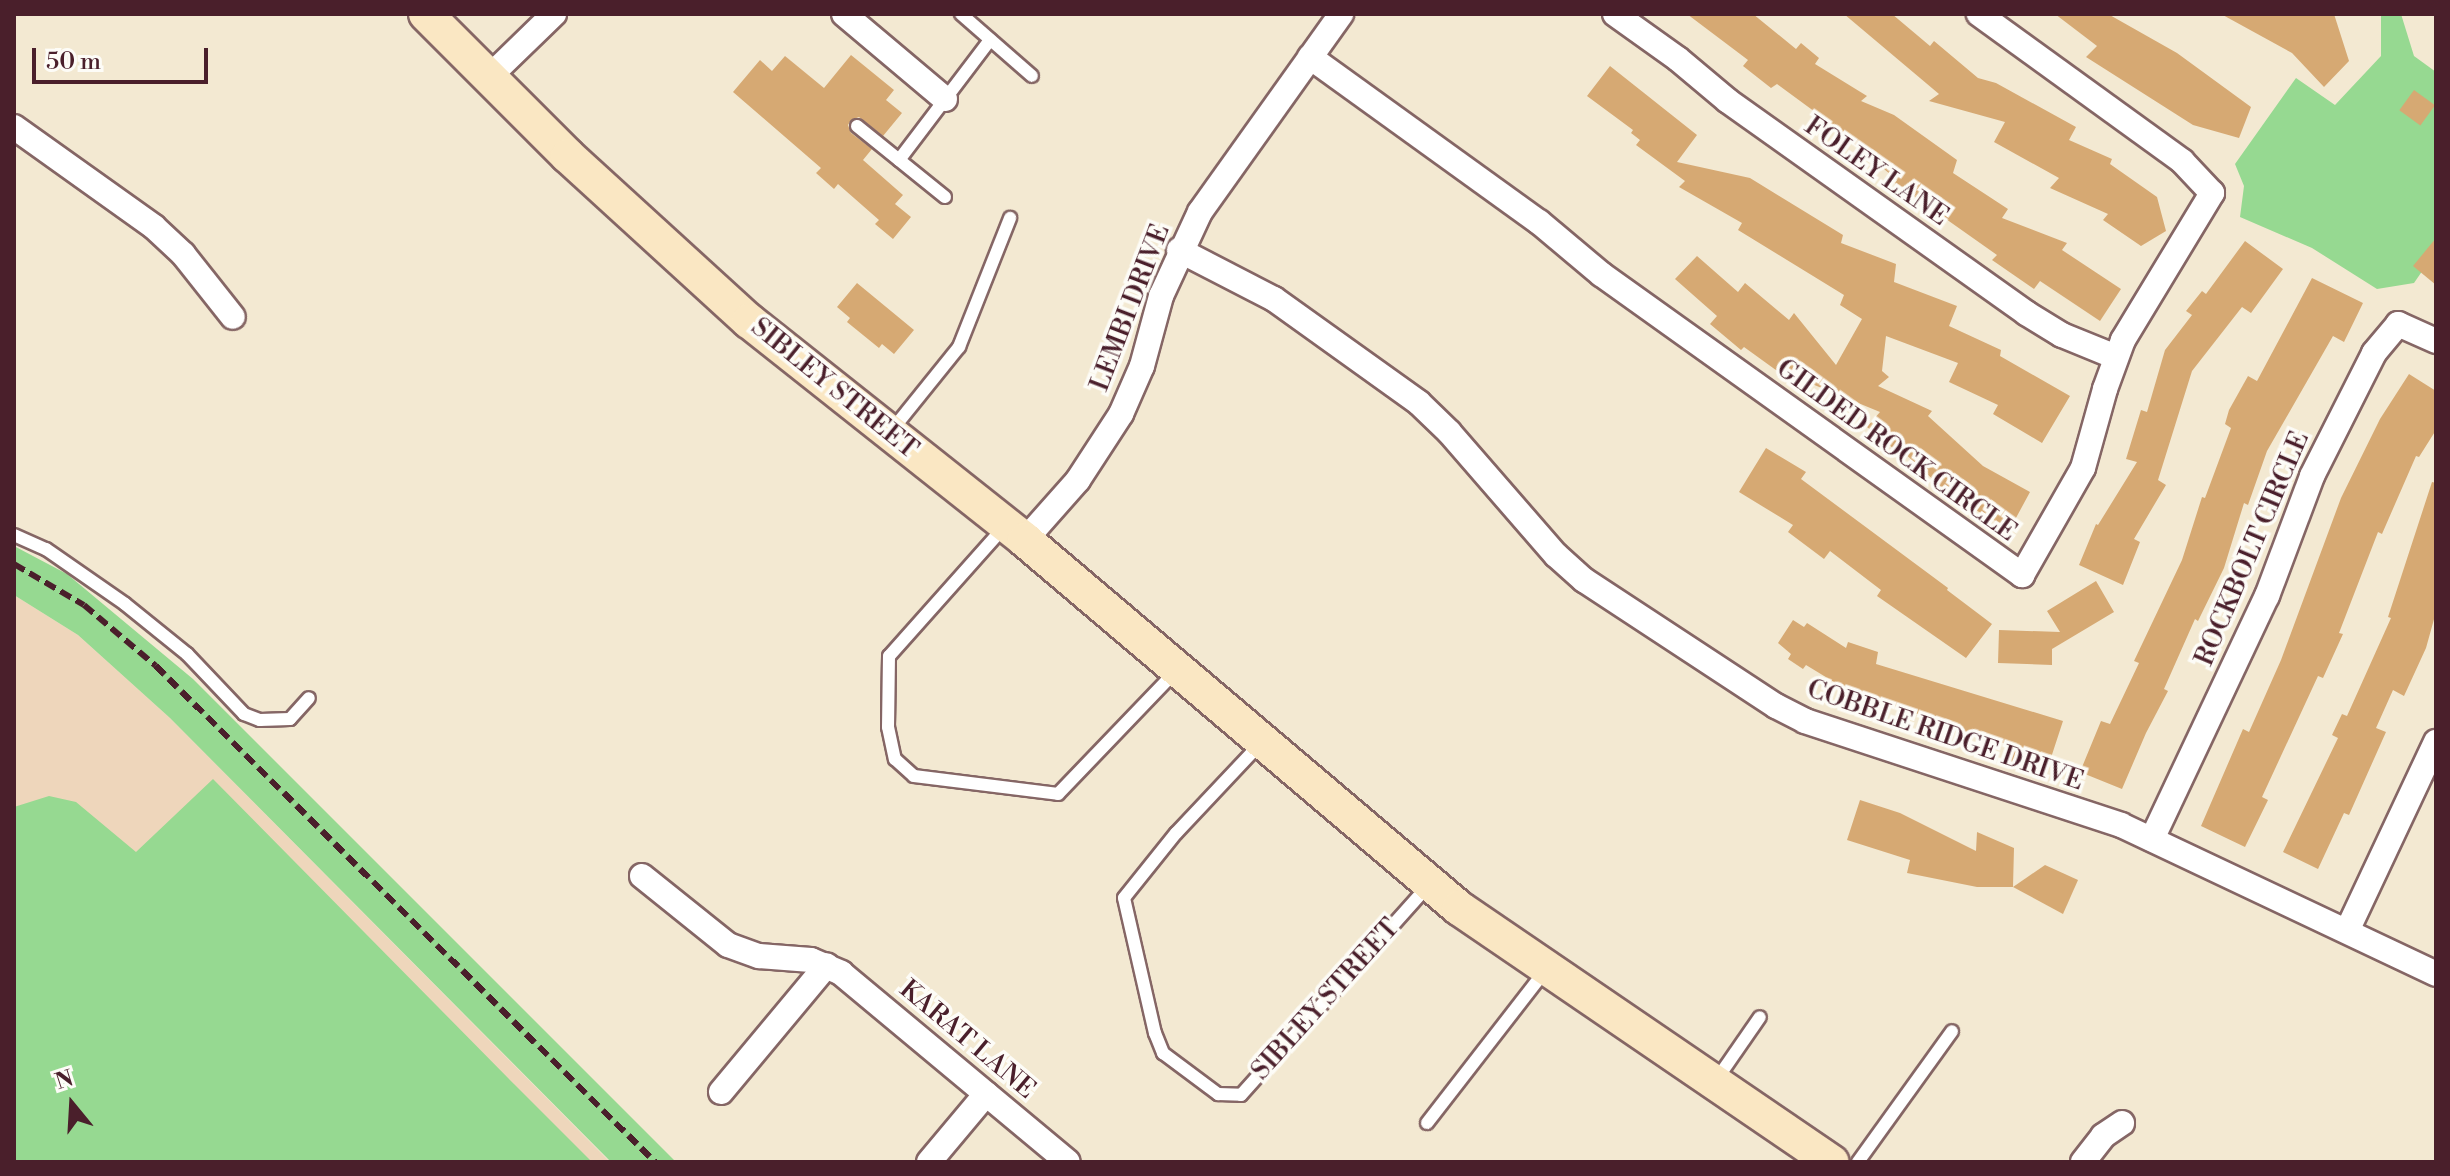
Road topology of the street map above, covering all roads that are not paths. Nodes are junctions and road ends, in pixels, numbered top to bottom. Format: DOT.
graph roads {
  1 [pos="426,14"];
  2 [pos="554,14"];
  3 [pos="844,14"];
  4 [pos="961,14"];
  5 [pos="1341,14"];
  6 [pos="1615,14"];
  7 [pos="1979,14"];
  8 [pos="990,40"];
  9 [pos="1310,57"];
  10 [pos="1032,76"];
  11 [pos="488,78"];
  12 [pos="945,99"];
  13 [pos="857,126"];
  14 [pos="14,127"];
  15 [pos="899,160"];
  16 [pos="945,197"];
  17 [pos="1010,218"];
  18 [pos="1179,250"];
  19 [pos="233,317"];
  20 [pos="2436,341"];
  21 [pos="2116,357"];
  22 [pos="889,433"];
  23 [pos="1015,533"];
  24 [pos="14,535"];
  25 [pos="1178,670"];
  26 [pos="309,698"];
  27 [pos="1263,742"];
  28 [pos="2436,742"];
  29 [pos="2152,839"];
  30 [pos="642,876"];
  31 [pos="1430,884"];
  32 [pos="2347,931"];
  33 [pos="827,965"];
  34 [pos="1547,968"];
  35 [pos="2436,974"];
  36 [pos="1760,1017"];
  37 [pos="1952,1031"];
  38 [pos="1715,1082"];
  39 [pos="721,1092"];
  40 [pos="986,1094"];
  41 [pos="1427,1123"];
  42 [pos="2122,1123"];
  43 [pos="929,1162"];
  44 [pos="1068,1162"];
  45 [pos="1832,1162"];
  46 [pos="1858,1162"];
  47 [pos="2083,1162"];
  1 -- 11 [label="street, SIBLEY STREET"];
  2 -- 11 [label="street"];
  3 -- 12 [label="street"];
  4 -- 8 [label="lane"];
  5 -- 9 [label="street, LEMBI DRIVE"];
  6 -- 21 [label="street, FOLEY LANE"];
  7 -- 21 [label="street, GILDED ROCK CIRCLE"];
  8 -- 10 [label="lane"];
  8 -- 12 [label="lane"];
  9 -- 18 [label="street, LEMBI DRIVE"];
  9 -- 21 [label="street, GILDED ROCK CIRCLE"];
  11 -- 22 [label="street, SIBLEY STREET"];
  12 -- 15 [label="lane"];
  13 -- 15 [label="lane"];
  14 -- 19 [label="street"];
  15 -- 16 [label="lane"];
  17 -- 22 [label="lane"];
  18 -- 23 [label="street, LEMBI DRIVE"];
  18 -- 29 [label="street, COBBLE RIDGE DRIVE"];
  20 -- 29 [label="street, ROCKBOLT CIRCLE"];
  22 -- 23 [label="street, SIBLEY STREET"];
  23 -- 25 [label="street, SIBLEY STREET"];
  23 -- 25 [label="lane"];
  24 -- 26 [label="lane"];
  25 -- 27 [label="street, SIBLEY STREET"];
  27 -- 31 [label="street, SIBLEY STREET"];
  27 -- 31 [label="lane, SIBLEY STREET"];
  28 -- 32 [label="street"];
  29 -- 32 [label="street, COBBLE RIDGE DRIVE"];
  30 -- 33 [label="street"];
  31 -- 34 [label="street, SIBLEY STREET"];
  32 -- 35 [label="street, COBBLE RIDGE DRIVE"];
  33 -- 39 [label="street"];
  33 -- 40 [label="street, KARAT LANE"];
  34 -- 38 [label="street, SIBLEY STREET"];
  34 -- 41 [label="lane"];
  36 -- 38 [label="lane"];
  37 -- 46 [label="lane"];
  38 -- 45 [label="street, SIBLEY STREET"];
  40 -- 43 [label="street"];
  40 -- 44 [label="street, KARAT LANE"];
  42 -- 47 [label="street"];
}
